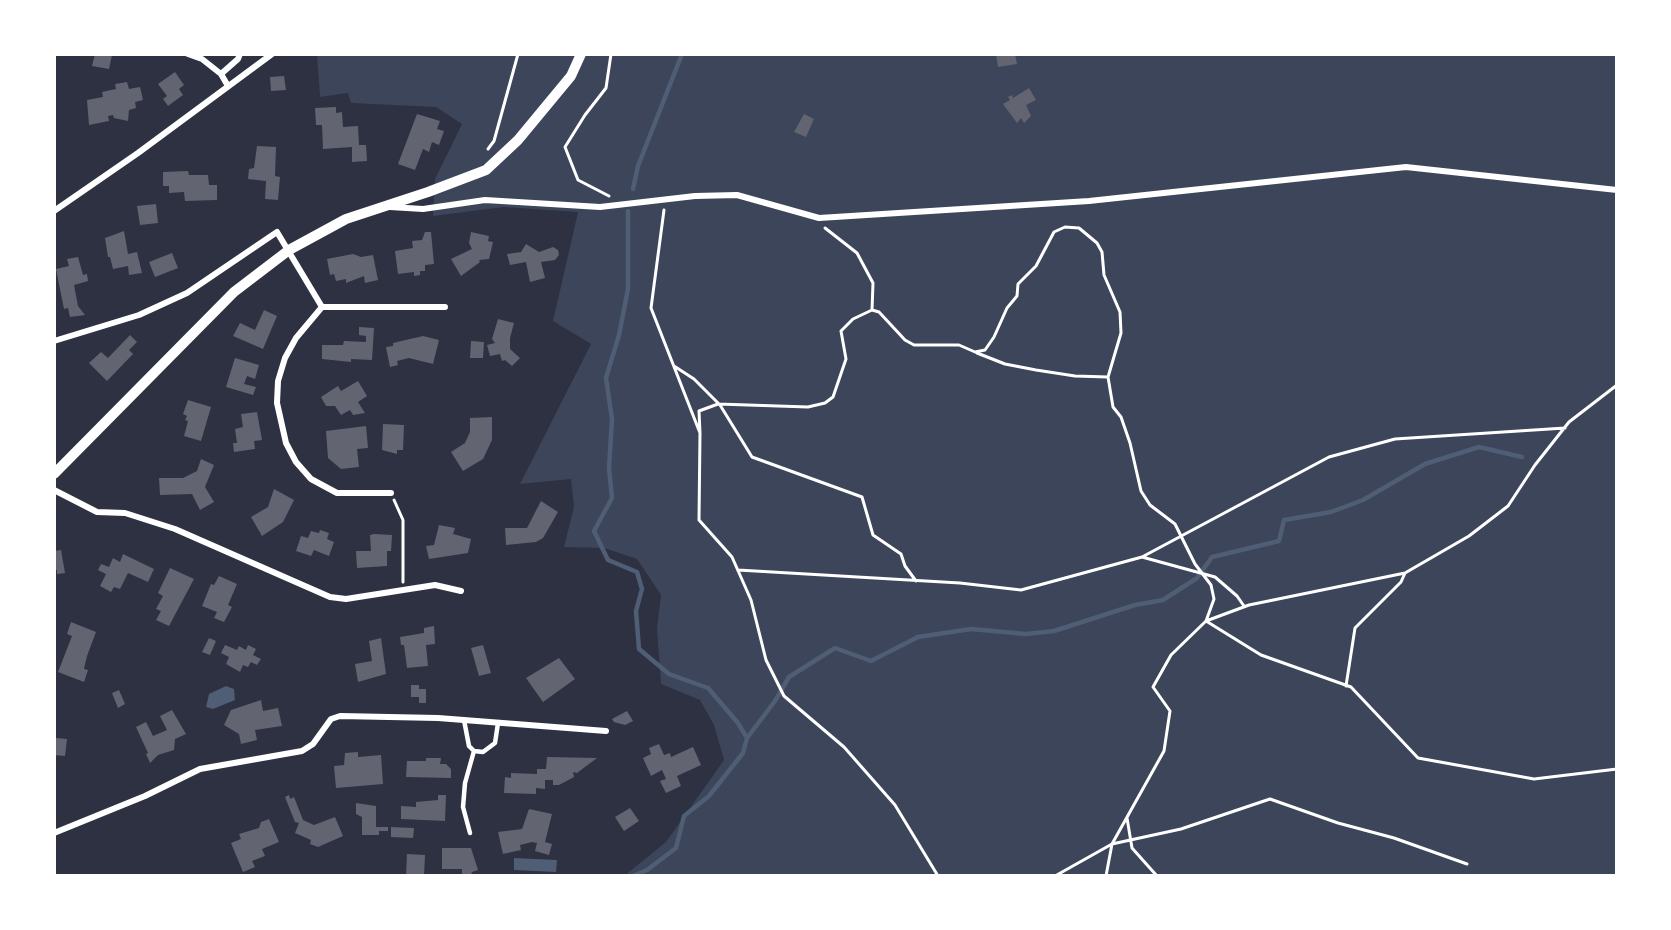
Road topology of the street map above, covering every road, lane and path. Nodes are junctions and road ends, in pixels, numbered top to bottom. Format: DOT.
graph roads {
  1 [pos="188,54"];
  2 [pos="240,54"];
  3 [pos="272,54"];
  4 [pos="518,54"];
  5 [pos="581,54"];
  6 [pos="611,54"];
  7 [pos="221,74"];
  8 [pos="228,87"];
  9 [pos="485,152"];
  10 [pos="1617,190"];
  11 [pos="666,199"];
  12 [pos="626,204"];
  13 [pos="384,207"];
  14 [pos="54,211"];
  15 [pos="819,218"];
  16 [pos="288,250"];
  17 [pos="322,307"];
  18 [pos="445,307"];
  19 [pos="872,310"];
  20 [pos="54,341"];
  21 [pos="975,352"];
  22 [pos="673,364"];
  23 [pos="1108,377"];
  24 [pos="1617,385"];
  25 [pos="718,404"];
  26 [pos="1564,428"];
  27 [pos="700,433"];
  28 [pos="54,474"];
  29 [pos="54,490"];
  30 [pos="391,493"];
  31 [pos="1182,535"];
  32 [pos="1142,557"];
  33 [pos="738,570"];
  34 [pos="1405,573"];
  35 [pos="1206,575"];
  36 [pos="916,581"];
  37 [pos="403,591"];
  38 [pos="461,591"];
  39 [pos="1245,606"];
  40 [pos="1206,621"];
  41 [pos="1346,686"];
  42 [pos="464,720"];
  43 [pos="498,723"];
  44 [pos="606,731"];
  45 [pos="474,751"];
  46 [pos="1617,769"];
  47 [pos="1127,816"];
  48 [pos="54,833"];
  49 [pos="470,833"];
  50 [pos="1130,840"];
  51 [pos="1112,844"];
  52 [pos="1467,864"];
  53 [pos="938,876"];
  54 [pos="1055,876"];
  55 [pos="1106,876"];
  56 [pos="1156,876"];
  1 -- 7 [label="street"];
  2 -- 7 [label="street"];
  3 -- 8 [label="street"];
  4 -- 9 [label="path"];
  5 -- 13 [label="street"];
  6 -- 12 [label="path"];
  7 -- 8 [label="street"];
  8 -- 14 [label="street"];
  10 -- 15 [label="street"];
  11 -- 12 [label="street"];
  11 -- 15 [label="street"];
  11 -- 22 [label="path"];
  12 -- 13 [label="street"];
  13 -- 16 [label="street"];
  15 -- 19 [label="path"];
  16 -- 17 [label="street"];
  16 -- 20 [label="street"];
  16 -- 28 [label="street"];
  17 -- 18 [label="street"];
  17 -- 30 [label="street"];
  19 -- 21 [label="path"];
  19 -- 25 [label="path"];
  21 -- 23 [label="path"];
  21 -- 23 [label="path"];
  22 -- 25 [label="path"];
  22 -- 27 [label="path"];
  23 -- 31 [label="path"];
  24 -- 26 [label="path"];
  25 -- 27 [label="path"];
  25 -- 36 [label="path"];
  26 -- 31 [label="path"];
  26 -- 34 [label="path"];
  27 -- 33 [label="path"];
  29 -- 37 [label="street"];
  30 -- 37 [label="path"];
  31 -- 32 [label="path"];
  31 -- 35 [label="path"];
  32 -- 35 [label="path"];
  32 -- 36 [label="path"];
  33 -- 36 [label="path"];
  33 -- 53 [label="path"];
  34 -- 39 [label="path"];
  34 -- 41 [label="path"];
  35 -- 39 [label="path"];
  35 -- 40 [label="path"];
  37 -- 38 [label="street"];
  39 -- 40 [label="path"];
  40 -- 41 [label="path"];
  40 -- 47 [label="path"];
  41 -- 46 [label="path"];
  42 -- 43 [label="street"];
  42 -- 45 [label="lane"];
  42 -- 48 [label="street"];
  43 -- 44 [label="street"];
  43 -- 45 [label="lane"];
  45 -- 49 [label="lane"];
  47 -- 50 [label="path"];
  47 -- 51 [label="path"];
  50 -- 51 [label="path"];
  50 -- 52 [label="path"];
  50 -- 56 [label="path"];
  51 -- 54 [label="path"];
  51 -- 55 [label="path"];
}
